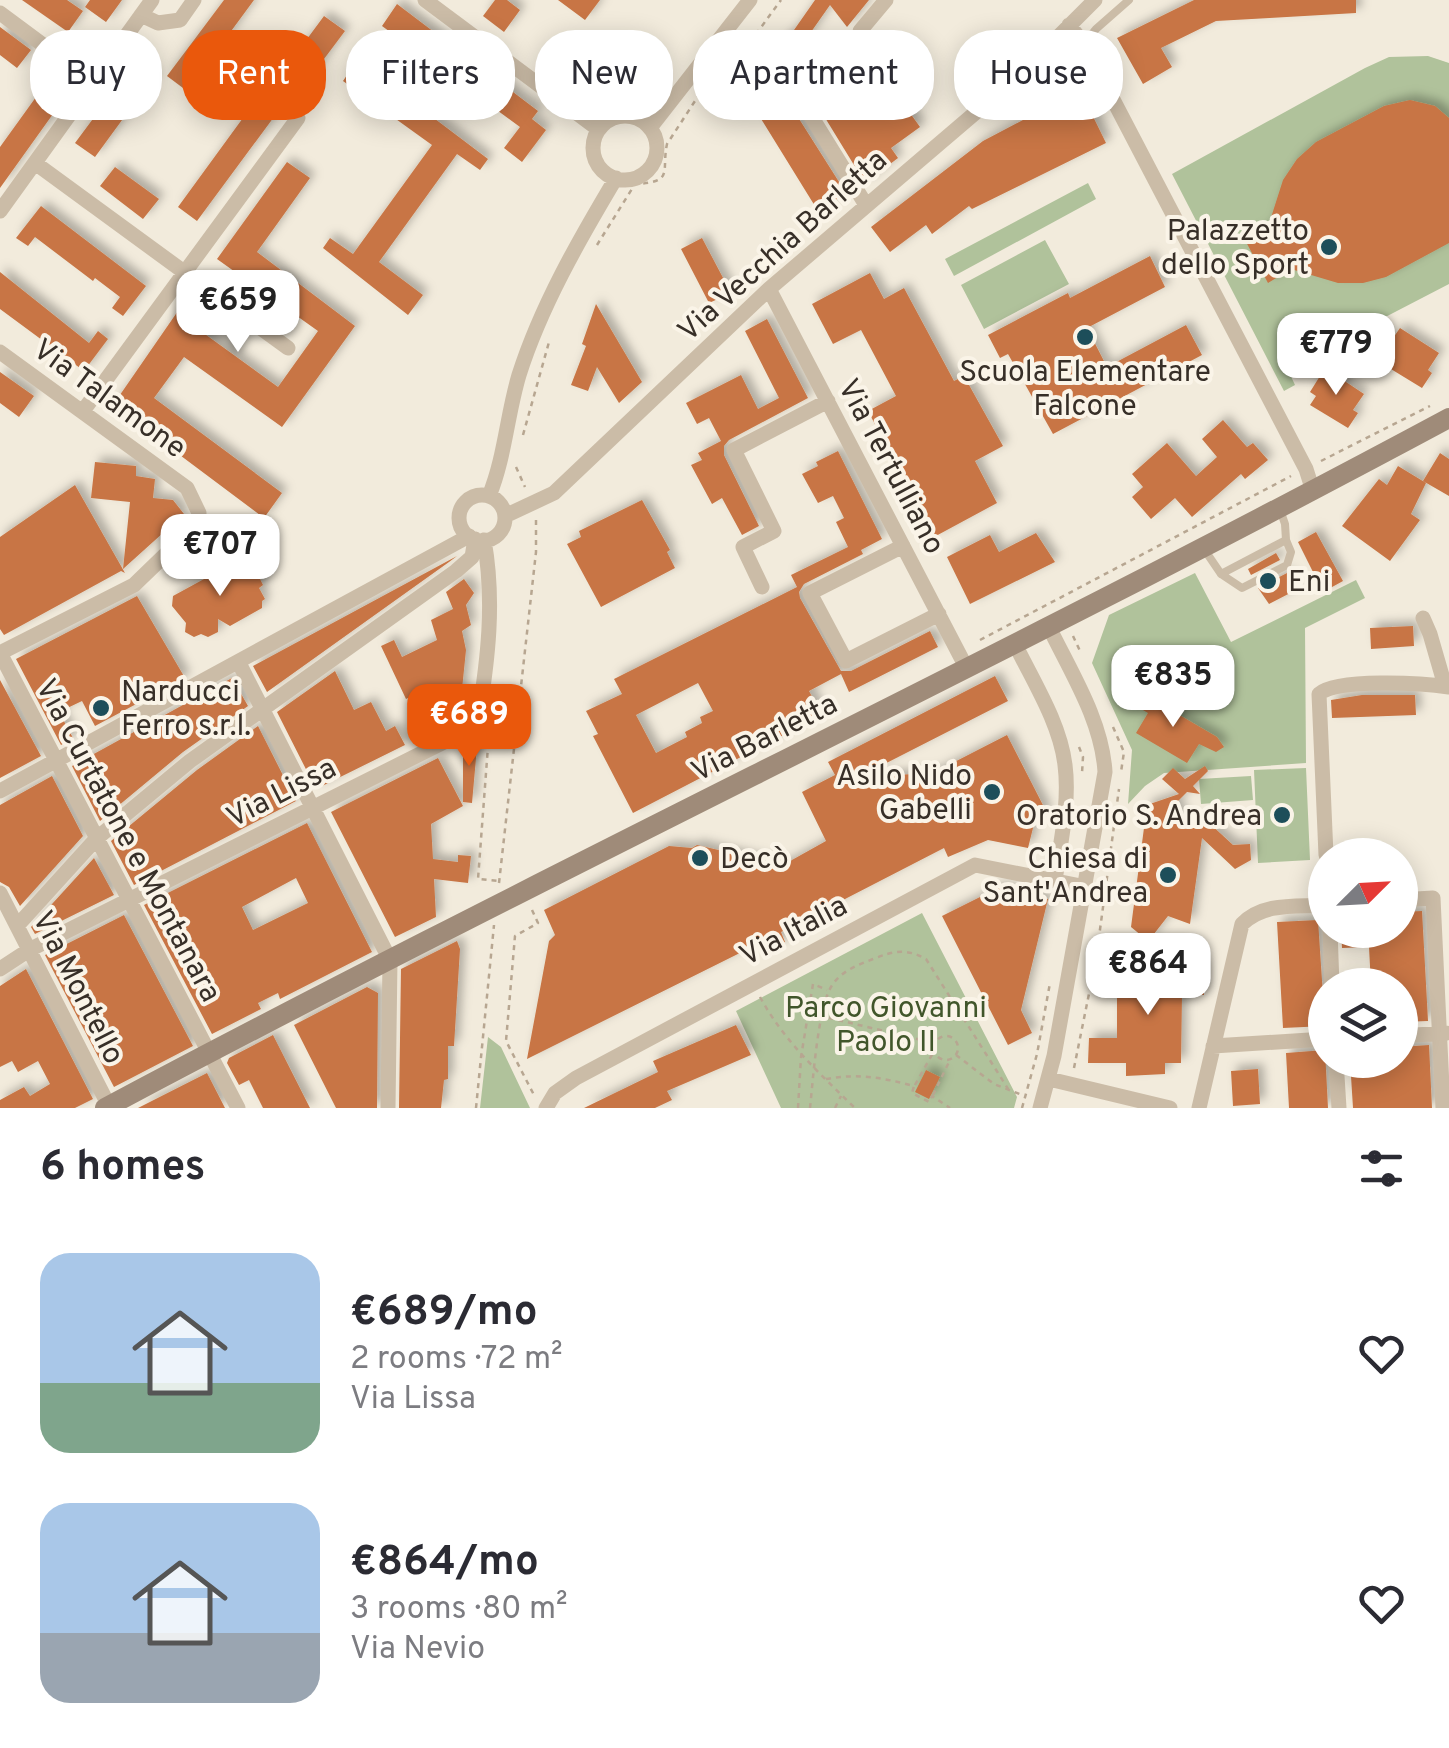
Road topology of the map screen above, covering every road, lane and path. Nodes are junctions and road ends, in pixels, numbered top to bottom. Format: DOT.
graph roads {
  1 [pos="152,0"];
  2 [pos="194,0"];
  3 [pos="425,0"];
  4 [pos="750,0"];
  5 [pos="780,0"];
  6 [pos="886,0"];
  7 [pos="1094,0"];
  8 [pos="1130,0"];
  9 [pos="0,12"];
  10 [pos="141,15"];
  11 [pos="1069,25"];
  12 [pos="130,30"];
  13 [pos="758,30"];
  14 [pos="861,30"];
  15 [pos="1073,30"];
  16 [pos="1095,30"];
  17 [pos="30,35"];
  18 [pos="693,104"];
  19 [pos="1123,119"];
  20 [pos="66,120"];
  21 [pos="297,120"];
  22 [pos="813,120"];
  23 [pos="650,128"];
  24 [pos="598,130"];
  25 [pos="35,163"];
  26 [pos="616,178"];
  27 [pos="866,205"];
  28 [pos="0,211"];
  29 [pos="595,248"];
  30 [pos="185,273"];
  31 [pos="769,288"];
  32 [pos="550,340"];
  33 [pos="288,348"];
  34 [pos="0,352"];
  35 [pos="828,401"];
  36 [pos="1441,411"];
  37 [pos="83,412"];
  38 [pos="522,436"];
  39 [pos="507,469"];
  40 [pos="1306,469"];
  41 [pos="523,482"];
  42 [pos="1314,491"];
  43 [pos="554,493"];
  44 [pos="489,496"];
  45 [pos="532,504"];
  46 [pos="1279,507"];
  47 [pos="505,516"];
  48 [pos="470,537"];
  49 [pos="1286,540"];
  50 [pos="903,546"];
  51 [pos="1201,546"];
  52 [pos="1221,574"];
  53 [pos="762,587"];
  54 [pos="938,614"];
  55 [pos="1423,618"];
  56 [pos="1048,625"];
  57 [pos="1014,644"];
  58 [pos="970,645"];
  59 [pos="0,653"];
  60 [pos="239,664"];
  61 [pos="967,668"];
  62 [pos="1447,687"];
  63 [pos="263,710"];
  64 [pos="484,722"];
  65 [pos="56,762"];
  66 [pos="0,791"];
  67 [pos="313,806"];
  68 [pos="1325,838"];
  69 [pos="96,839"];
  70 [pos="1055,881"];
  71 [pos="1086,887"];
  72 [pos="507,894"];
  73 [pos="0,895"];
  74 [pos="1418,899"];
  75 [pos="128,900"];
  76 [pos="1308,907"];
  77 [pos="17,926"];
  78 [pos="29,950"];
  79 [pos="390,960"];
  80 [pos="0,968"];
  81 [pos="752,982"];
  82 [pos="828,991"];
  83 [pos="808,1013"];
  84 [pos="822,1015"];
  85 [pos="1444,1033"];
  86 [pos="1418,1035"];
  87 [pos="1308,1040"];
  88 [pos="934,1043"];
  89 [pos="1213,1046"];
  90 [pos="934,1050"];
  91 [pos="210,1053"];
  92 [pos="956,1055"];
  93 [pos="801,1057"];
  94 [pos="951,1059"];
  95 [pos="814,1068"];
  96 [pos="1337,1078"];
  97 [pos="825,1079"];
  98 [pos="1049,1079"];
  99 [pos="914,1086"];
  100 [pos="1010,1092"];
  101 [pos="841,1094"];
  102 [pos="932,1096"];
  103 [pos="542,1104"];
  104 [pos="1041,1104"];
  105 [pos="111,1106"];
  106 [pos="238,1108"];
  107 [pos="388,1108"];
  108 [pos="476,1108"];
  109 [pos="798,1108"];
  110 [pos="810,1108"];
  111 [pos="836,1108"];
  112 [pos="855,1108"];
  113 [pos="950,1108"];
  114 [pos="1170,1108"];
  115 [pos="1199,1108"];
  116 [pos="1339,1108"];
  117 [pos="1443,1108"];
  1 -- 10 [label="street"];
  2 -- 10 [label="street"];
  3 -- 24 [label="street"];
  4 -- 23 [label="street"];
  5 -- 13 [label="path"];
  6 -- 14 [label="street"];
  7 -- 11 [label="street, Via Vecchia Barletta"];
  8 -- 16 [label="lane"];
  9 -- 17 [label="street"];
  10 -- 12 [label="street"];
  11 -- 15 [label="street"];
  11 -- 27 [label="street, Via Vecchia Barletta"];
  18 -- 29 [label="path"];
  19 -- 40 [label="street"];
  20 -- 25 [label="street"];
  21 -- 30 [label="street"];
  22 -- 27 [label="street"];
  23 -- 24 [label="street"];
  23 -- 26 [label="street"];
  24 -- 26 [label="street"];
  25 -- 28 [label="street"];
  25 -- 30 [label="street"];
  26 -- 39 [label="street"];
  27 -- 31 [label="street, Via Vecchia Barletta"];
  30 -- 33 [label="street"];
  30 -- 37 [label="street"];
  31 -- 35 [label="street, Via Tertulliano"];
  31 -- 43 [label="street, Via Vecchia Barletta"];
  32 -- 38 [label="path"];
  34 -- 37 [label="street, Via Talamone"];
  35 -- 50 [label="street, Via Tertulliano"];
  35 -- 53 [label="street"];
  36 -- 40 [label="path"];
  36 -- 42 [label="main road, Via Barletta"];
  37 -- 59 [label="street, Via Talamone"];
  39 -- 41 [label="path"];
  39 -- 41 [label="path"];
  39 -- 44 [label="street"];
  40 -- 42 [label="street"];
  40 -- 58 [label="path"];
  41 -- 43 [label="path"];
  41 -- 45 [label="path"];
  42 -- 46 [label="main road, Via Barletta"];
  43 -- 45 [label="street, Via Vecchia Barletta"];
  44 -- 47 [label="street"];
  44 -- 48 [label="street"];
  45 -- 47 [label="street, Via Vecchia Barletta"];
  45 -- 72 [label="path"];
  46 -- 49 [label="lane"];
  46 -- 51 [label="main road, Via Barletta"];
  47 -- 48 [label="street"];
  48 -- 60 [label="street"];
  48 -- 63 [label="street"];
  48 -- 64 [label="street"];
  49 -- 52 [label="lane"];
  49 -- 52 [label="lane"];
  50 -- 54 [label="street, Via Tertulliano"];
  50 -- 54 [label="street"];
  51 -- 52 [label="lane"];
  51 -- 56 [label="main road, Via Barletta"];
  54 -- 61 [label="street, Via Tertulliano"];
  55 -- 62 [label="street"];
  56 -- 57 [label="main road, Via Barletta"];
  56 -- 71 [label="street"];
  57 -- 61 [label="main road, Via Barletta"];
  57 -- 70 [label="street"];
  59 -- 65 [label="street, Via Curtatone e Montanara"];
  60 -- 63 [label="street"];
  60 -- 65 [label="street"];
  61 -- 72 [label="main road, Via Barletta"];
  62 -- 68 [label="street"];
  63 -- 67 [label="street"];
  63 -- 69 [label="street"];
  64 -- 67 [label="street, Via Lissa"];
  64 -- 72 [label="path"];
  65 -- 66 [label="street"];
  65 -- 69 [label="street, Via Curtatone e Montanara"];
  67 -- 75 [label="street, Via Lissa"];
  67 -- 79 [label="street"];
  69 -- 75 [label="street, Via Curtatone e Montanara"];
  69 -- 77 [label="street"];
  70 -- 71 [label="street, Via Italia"];
  70 -- 81 [label="street, Via Italia"];
  71 -- 98 [label="street"];
  72 -- 79 [label="main road, Via Barletta"];
  72 -- 103 [label="path"];
  72 -- 108 [label="path"];
  73 -- 77 [label="street, Via Montello"];
  74 -- 85 [label="street"];
  75 -- 78 [label="street, Via Lissa"];
  75 -- 91 [label="street, Via Curtatone e Montanara"];
  76 -- 89 [label="street"];
  77 -- 78 [label="street, Via Montello"];
  78 -- 80 [label="street, Via Lissa"];
  78 -- 105 [label="street, Via Montello"];
  79 -- 91 [label="main road, Via Barletta"];
  79 -- 107 [label="street"];
  81 -- 93 [label="path"];
  81 -- 103 [label="street, Via Italia"];
  82 -- 83 [label="path"];
  82 -- 84 [label="path"];
  82 -- 100 [label="path"];
  83 -- 84 [label="path"];
  83 -- 93 [label="path"];
  84 -- 88 [label="path"];
  84 -- 95 [label="path"];
  85 -- 86 [label="street"];
  85 -- 117 [label="street"];
  87 -- 89 [label="street"];
  88 -- 90 [label="path"];
  88 -- 92 [label="path"];
  89 -- 115 [label="street"];
  90 -- 94 [label="path"];
  90 -- 99 [label="path"];
  91 -- 105 [label="main road, Via Barletta"];
  91 -- 106 [label="street, Via Curtatone e Montanara"];
  92 -- 94 [label="path"];
  92 -- 100 [label="path"];
  93 -- 95 [label="path"];
  93 -- 109 [label="path"];
  94 -- 102 [label="path"];
  95 -- 97 [label="path"];
  95 -- 110 [label="path"];
  96 -- 116 [label="street"];
  97 -- 99 [label="path"];
  97 -- 101 [label="path"];
  98 -- 104 [label="street"];
  98 -- 114 [label="street"];
  99 -- 102 [label="path"];
  100 -- 104 [label="path"];
  101 -- 111 [label="path"];
  101 -- 112 [label="path"];
  102 -- 113 [label="path"];
}
